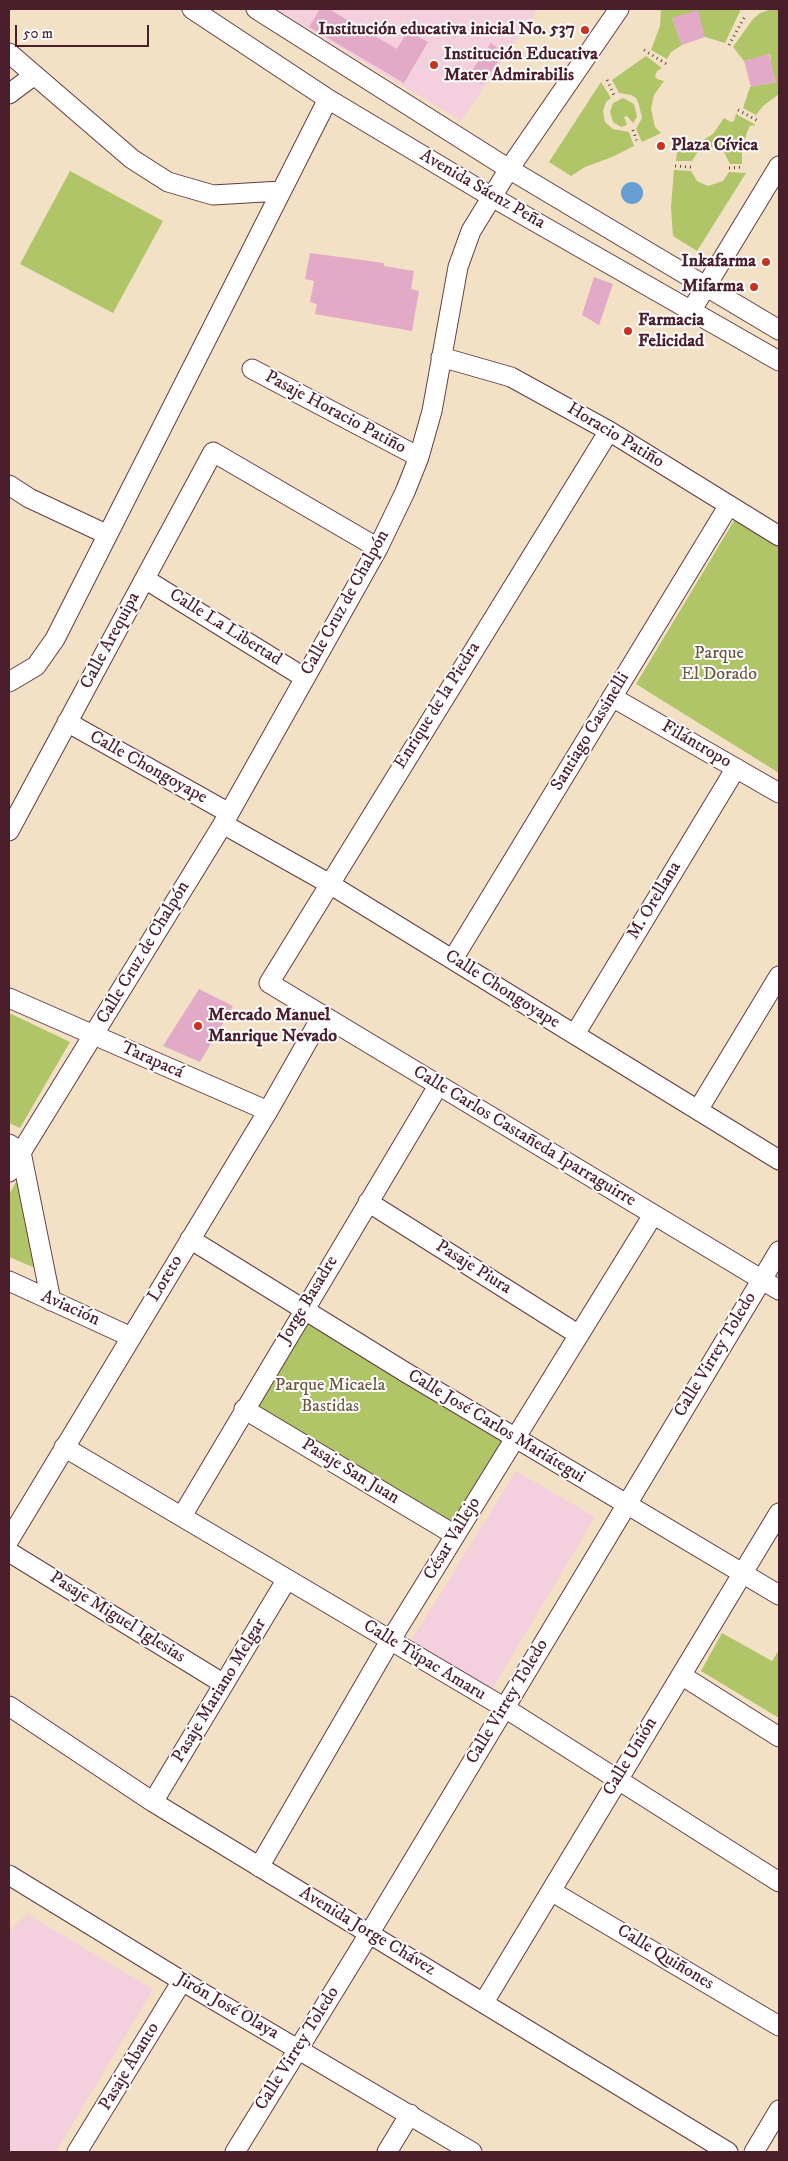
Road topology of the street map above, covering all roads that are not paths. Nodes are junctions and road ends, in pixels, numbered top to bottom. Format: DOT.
graph roads {
  1 [pos="192,9"];
  2 [pos="256,9"];
  3 [pos="619,9"];
  4 [pos="9,53"];
  5 [pos="34,76"];
  6 [pos="9,94"];
  7 [pos="328,99"];
  8 [pos="779,166"];
  9 [pos="509,169"];
  10 [pos="281,191"];
  11 [pos="492,197"];
  12 [pos="706,285"];
  13 [pos="691,310"];
  14 [pos="779,330"];
  15 [pos="442,357"];
  16 [pos="779,360"];
  17 [pos="252,369"];
  18 [pos="609,430"];
  19 [pos="418,457"];
  20 [pos="9,485"];
  21 [pos="729,505"];
  22 [pos="106,534"];
  23 [pos="779,536"];
  24 [pos="378,548"];
  25 [pos="145,579"];
  26 [pos="305,678"];
  27 [pos="9,682"];
  28 [pos="612,697"];
  29 [pos="67,722"];
  30 [pos="736,768"];
  31 [pos="779,794"];
  32 [pos="226,818"];
  33 [pos="9,831"];
  34 [pos="328,883"];
  35 [pos="453,959"];
  36 [pos="779,976"];
  37 [pos="269,983"];
  38 [pos="9,998"];
  39 [pos="322,1016"];
  40 [pos="575,1034"];
  41 [pos="94,1035"];
  42 [pos="438,1086"];
  43 [pos="698,1110"];
  44 [pos="268,1111"];
  45 [pos="15,1148"];
  46 [pos="779,1160"];
  47 [pos="9,1172"];
  48 [pos="368,1202"];
  49 [pos="653,1215"];
  50 [pos="190,1239"];
  51 [pos="779,1251"];
  52 [pos="761,1280"];
  53 [pos="9,1282"];
  54 [pos="779,1290"];
  55 [pos="51,1301"];
  56 [pos="304,1309"];
  57 [pos="579,1334"];
  58 [pos="131,1337"];
  59 [pos="244,1409"];
  60 [pos="515,1438"];
  61 [pos="64,1447"];
  62 [pos="626,1505"];
  63 [pos="779,1513"];
  64 [pos="182,1516"];
  65 [pos="455,1535"];
  66 [pos="9,1540"];
  67 [pos="9,1552"];
  68 [pos="743,1572"];
  69 [pos="287,1579"];
  70 [pos="779,1595"];
  71 [pos="390,1641"];
  72 [pos="681,1675"];
  73 [pos="224,1684"];
  74 [pos="9,1706"];
  75 [pos="505,1708"];
  76 [pos="779,1737"];
  77 [pos="618,1779"];
  78 [pos="153,1802"];
  79 [pos="259,1867"];
  80 [pos="9,1875"];
  81 [pos="779,1882"];
  82 [pos="551,1891"];
  83 [pos="369,1934"];
  84 [pos="182,1981"];
  85 [pos="484,2002"];
  86 [pos="779,2026"];
  87 [pos="298,2049"];
  88 [pos="779,2110"];
  89 [pos="410,2114"];
  90 [pos="77,2152"];
  91 [pos="235,2152"];
  92 [pos="387,2152"];
  93 [pos="472,2152"];
  94 [pos="728,2152"];
  95 [pos="754,2152"];
  1 -- 7 [label="street, Avenida Sáenz Peña"];
  2 -- 9 [label="street, Avenida Sáenz Peña"];
  3 -- 9 [label="street, Calle Cruz de Chalpón"];
  4 -- 5 [label="street"];
  5 -- 6 [label="street"];
  5 -- 10 [label="street"];
  7 -- 10 [label="street"];
  7 -- 11 [label="street, Avenida Sáenz Peña"];
  8 -- 12 [label="street"];
  9 -- 11 [label="street, Calle Cruz de Chalpón"];
  9 -- 12 [label="street, Avenida Sáenz Peña"];
  10 -- 22 [label="street"];
  11 -- 13 [label="street, Avenida Sáenz Peña"];
  11 -- 15 [label="street, Calle Cruz de Chalpón"];
  12 -- 13 [label="street"];
  12 -- 14 [label="street, Avenida Sáenz Peña"];
  13 -- 16 [label="street, Avenida Sáenz Peña"];
  15 -- 18 [label="street, Horacio Patiño"];
  15 -- 19 [label="street, Calle Cruz de Chalpón"];
  17 -- 19 [label="street, Pasaje Horacio Patiño"];
  18 -- 21 [label="street, Horacio Patiño"];
  18 -- 34 [label="street, Enrique de la Piedra"];
  19 -- 24 [label="street, Calle Cruz de Chalpón"];
  20 -- 22 [label="street"];
  21 -- 23 [label="street, Horacio Patiño"];
  21 -- 28 [label="street, Santiago Cassinelli"];
  22 -- 27 [label="street"];
  24 -- 25 [label="street, Calle Arequipa"];
  24 -- 26 [label="street, Calle Cruz de Chalpón"];
  25 -- 26 [label="street, Calle La Libertad"];
  25 -- 29 [label="street, Calle Arequipa"];
  26 -- 32 [label="street, Calle Cruz de Chalpón"];
  28 -- 30 [label="street, Filántropo"];
  28 -- 35 [label="street, Santiago Cassinelli"];
  29 -- 32 [label="street, Calle Chongoyape"];
  29 -- 33 [label="street, Calle Arequipa"];
  30 -- 31 [label="street, Filántropo"];
  30 -- 40 [label="street, M. Orellana"];
  32 -- 34 [label="street, Calle Chongoyape"];
  32 -- 41 [label="street, Calle Cruz de Chalpón"];
  34 -- 35 [label="street, Calle Chongoyape"];
  34 -- 37 [label="street, Enrique de la Piedra"];
  35 -- 40 [label="street, Calle Chongoyape"];
  36 -- 43 [label="street"];
  37 -- 39 [label="street, Calle Carlos Castañeda Iparraguirre"];
  38 -- 41 [label="street, Tarapacá"];
  39 -- 42 [label="street, Calle Carlos Castañeda Iparraguirre"];
  39 -- 44 [label="street, Loreto"];
  40 -- 43 [label="street, Calle Chongoyape"];
  41 -- 44 [label="street, Tarapacá"];
  41 -- 45 [label="street, Calle Cruz de Chalpón"];
  42 -- 48 [label="street, Jorge Basadre"];
  42 -- 49 [label="street, Calle Carlos Castañeda Iparraguirre"];
  43 -- 46 [label="street, Calle Chongoyape"];
  44 -- 50 [label="street, Loreto"];
  45 -- 47 [label="street, Calle Cruz de Chalpón"];
  45 -- 55 [label="street"];
  48 -- 56 [label="street, Jorge Basadre"];
  48 -- 57 [label="street, Pasaje Piura"];
  49 -- 52 [label="street, Calle Carlos Castañeda Iparraguirre"];
  49 -- 57 [label="street, César Vallejo"];
  50 -- 56 [label="street, Calle José Carlos Mariátegui"];
  50 -- 58 [label="street, Loreto"];
  51 -- 52 [label="street, Calle Virrey Toledo"];
  52 -- 54 [label="street, Calle Carlos Castañeda Iparraguirre"];
  52 -- 62 [label="street, Calle Virrey Toledo"];
  53 -- 55 [label="street, Aviación"];
  55 -- 58 [label="street, Aviación"];
  56 -- 59 [label="street, Jorge Basadre"];
  56 -- 60 [label="street, Calle José Carlos Mariátegui"];
  57 -- 60 [label="street, César Vallejo"];
  58 -- 61 [label="street, Loreto"];
  59 -- 64 [label="street, Jorge Basadre"];
  59 -- 65 [label="street, Pasaje San Juan"];
  60 -- 62 [label="street, Calle José Carlos Mariátegui"];
  60 -- 65 [label="street, César Vallejo"];
  61 -- 64 [label="street, Calle Túpac Amaru"];
  61 -- 66 [label="street, Loreto"];
  62 -- 68 [label="street, Calle José Carlos Mariátegui"];
  62 -- 75 [label="street, Calle Virrey Toledo"];
  63 -- 68 [label="street, Calle Unión"];
  64 -- 69 [label="street, Calle Túpac Amaru"];
  65 -- 71 [label="street, César Vallejo"];
  67 -- 73 [label="street, Pasaje Miguel Iglesias"];
  68 -- 70 [label="street, Calle José Carlos Mariátegui"];
  68 -- 72 [label="street, Calle Unión"];
  69 -- 71 [label="street, Calle Túpac Amaru"];
  69 -- 73 [label="street, Pasaje Mariano Melgar"];
  71 -- 75 [label="street, Calle Túpac Amaru"];
  71 -- 79 [label="street, César Vallejo"];
  72 -- 76 [label="street"];
  72 -- 77 [label="street, Calle Unión"];
  73 -- 78 [label="street, Pasaje Mariano Melgar"];
  74 -- 78 [label="street, Avenida Jorge Chávez"];
  75 -- 77 [label="street, Calle Túpac Amaru"];
  75 -- 83 [label="street, Calle Virrey Toledo"];
  77 -- 81 [label="street, Calle Túpac Amaru"];
  77 -- 82 [label="street, Calle Unión"];
  78 -- 79 [label="street, Avenida Jorge Chávez"];
  79 -- 83 [label="street, Avenida Jorge Chávez"];
  80 -- 84 [label="street, Jirón José Olaya"];
  82 -- 85 [label="street, Calle Unión"];
  82 -- 86 [label="street, Calle Quiñones"];
  83 -- 85 [label="street, Avenida Jorge Chávez"];
  83 -- 87 [label="street, Calle Virrey Toledo"];
  84 -- 87 [label="street, Jirón José Olaya"];
  84 -- 90 [label="street, Pasaje Abanto"];
  85 -- 94 [label="street, Avenida Jorge Chávez"];
  87 -- 89 [label="street, Jirón José Olaya"];
  87 -- 91 [label="street, Calle Virrey Toledo"];
  88 -- 95 [label="street"];
  89 -- 92 [label="street"];
  89 -- 93 [label="street, Jirón José Olaya"];
}
